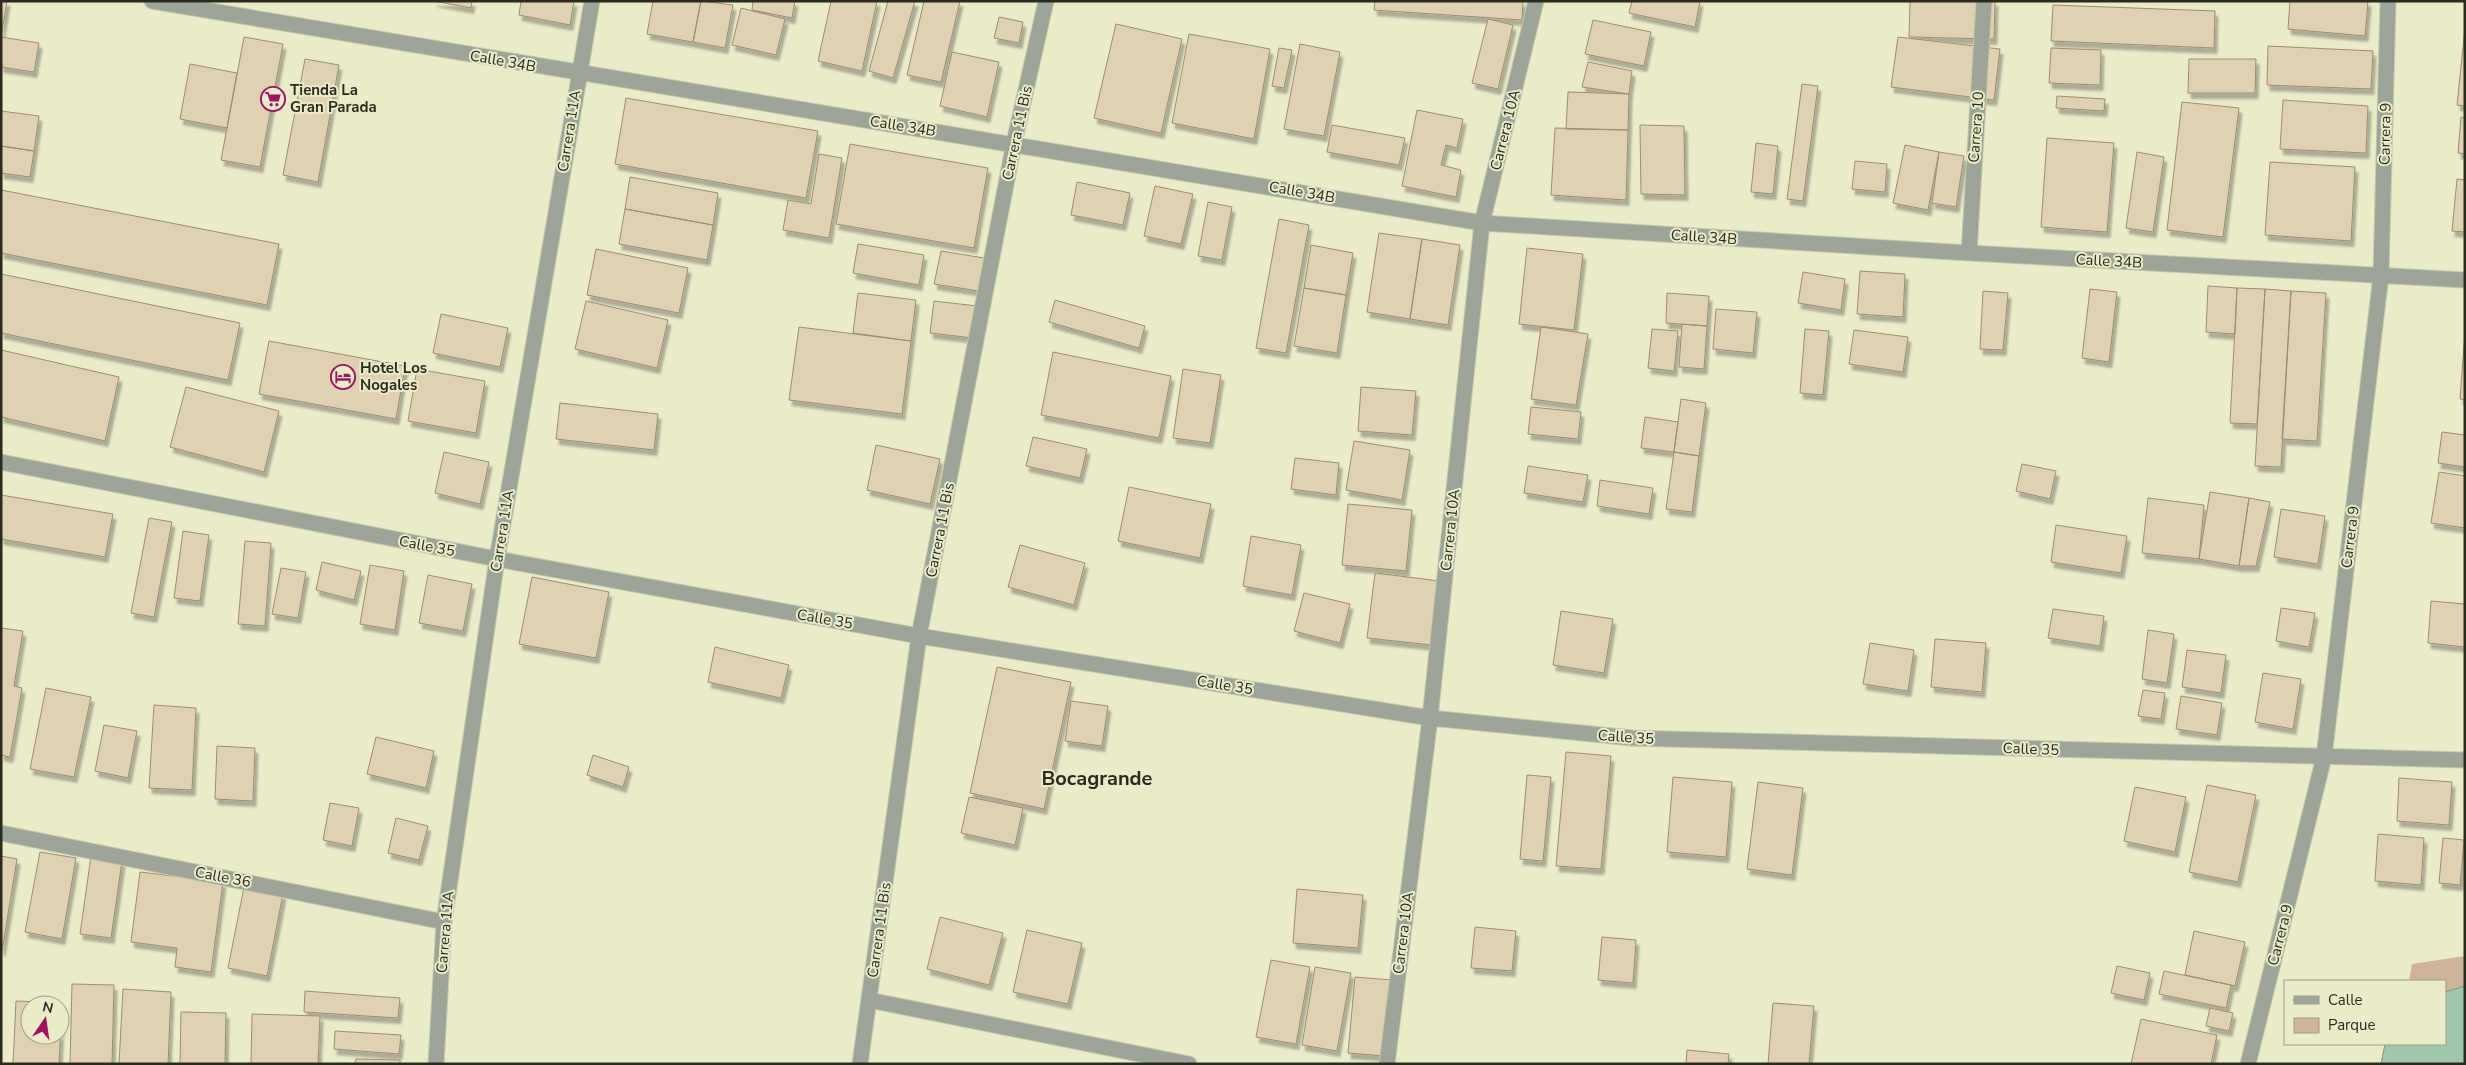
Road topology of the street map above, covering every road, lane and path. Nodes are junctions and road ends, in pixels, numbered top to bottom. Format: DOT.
graph roads {
  1 [pos="152,1"];
  2 [pos="592,1"];
  3 [pos="1046,1"];
  4 [pos="1536,1"];
  5 [pos="1984,1"];
  6 [pos="2388,1"];
  7 [pos="578,74"];
  8 [pos="1014,143"];
  9 [pos="1482,223"];
  10 [pos="1969,253"];
  11 [pos="2381,275"];
  12 [pos="2465,280"];
  13 [pos="1,462"];
  14 [pos="498,559"];
  15 [pos="919,636"];
  16 [pos="1430,718"];
  17 [pos="2324,757"];
  18 [pos="2465,760"];
  19 [pos="1,833"];
  20 [pos="444,922"];
  21 [pos="869,1000"];
  22 [pos="436,1064"];
  23 [pos="860,1064"];
  24 [pos="1189,1064"];
  25 [pos="1387,1064"];
  26 [pos="2248,1064"];
  1 -- 7 [label="street, Calle 34B"];
  2 -- 7 [label="street, Carrera 11A"];
  3 -- 8 [label="street, Carrera 11 Bis"];
  4 -- 9 [label="street, Carrera 10A"];
  5 -- 10 [label="street, Carrera 10"];
  6 -- 11 [label="street, Carrera 9"];
  7 -- 8 [label="street, Calle 34B"];
  7 -- 14 [label="street, Carrera 11A"];
  8 -- 9 [label="street, Calle 34B"];
  8 -- 15 [label="street, Carrera 11 Bis"];
  9 -- 10 [label="street, Calle 34B"];
  9 -- 16 [label="street, Carrera 10A"];
  10 -- 11 [label="street, Calle 34B"];
  11 -- 12 [label="street, Calle 34B"];
  11 -- 17 [label="street, Carrera 9"];
  13 -- 14 [label="street, Calle 35"];
  14 -- 15 [label="street, Calle 35"];
  14 -- 20 [label="street, Carrera 11A"];
  15 -- 16 [label="street, Calle 35"];
  15 -- 21 [label="street, Carrera 11 Bis"];
  16 -- 17 [label="street, Calle 35"];
  16 -- 25 [label="street, Carrera 10A"];
  17 -- 18 [label="street, Calle 35"];
  17 -- 26 [label="street, Carrera 9"];
  19 -- 20 [label="street, Calle 36"];
  20 -- 22 [label="street, Carrera 11A"];
  21 -- 23 [label="street, Carrera 11 Bis"];
  21 -- 24 [label="street"];
}
